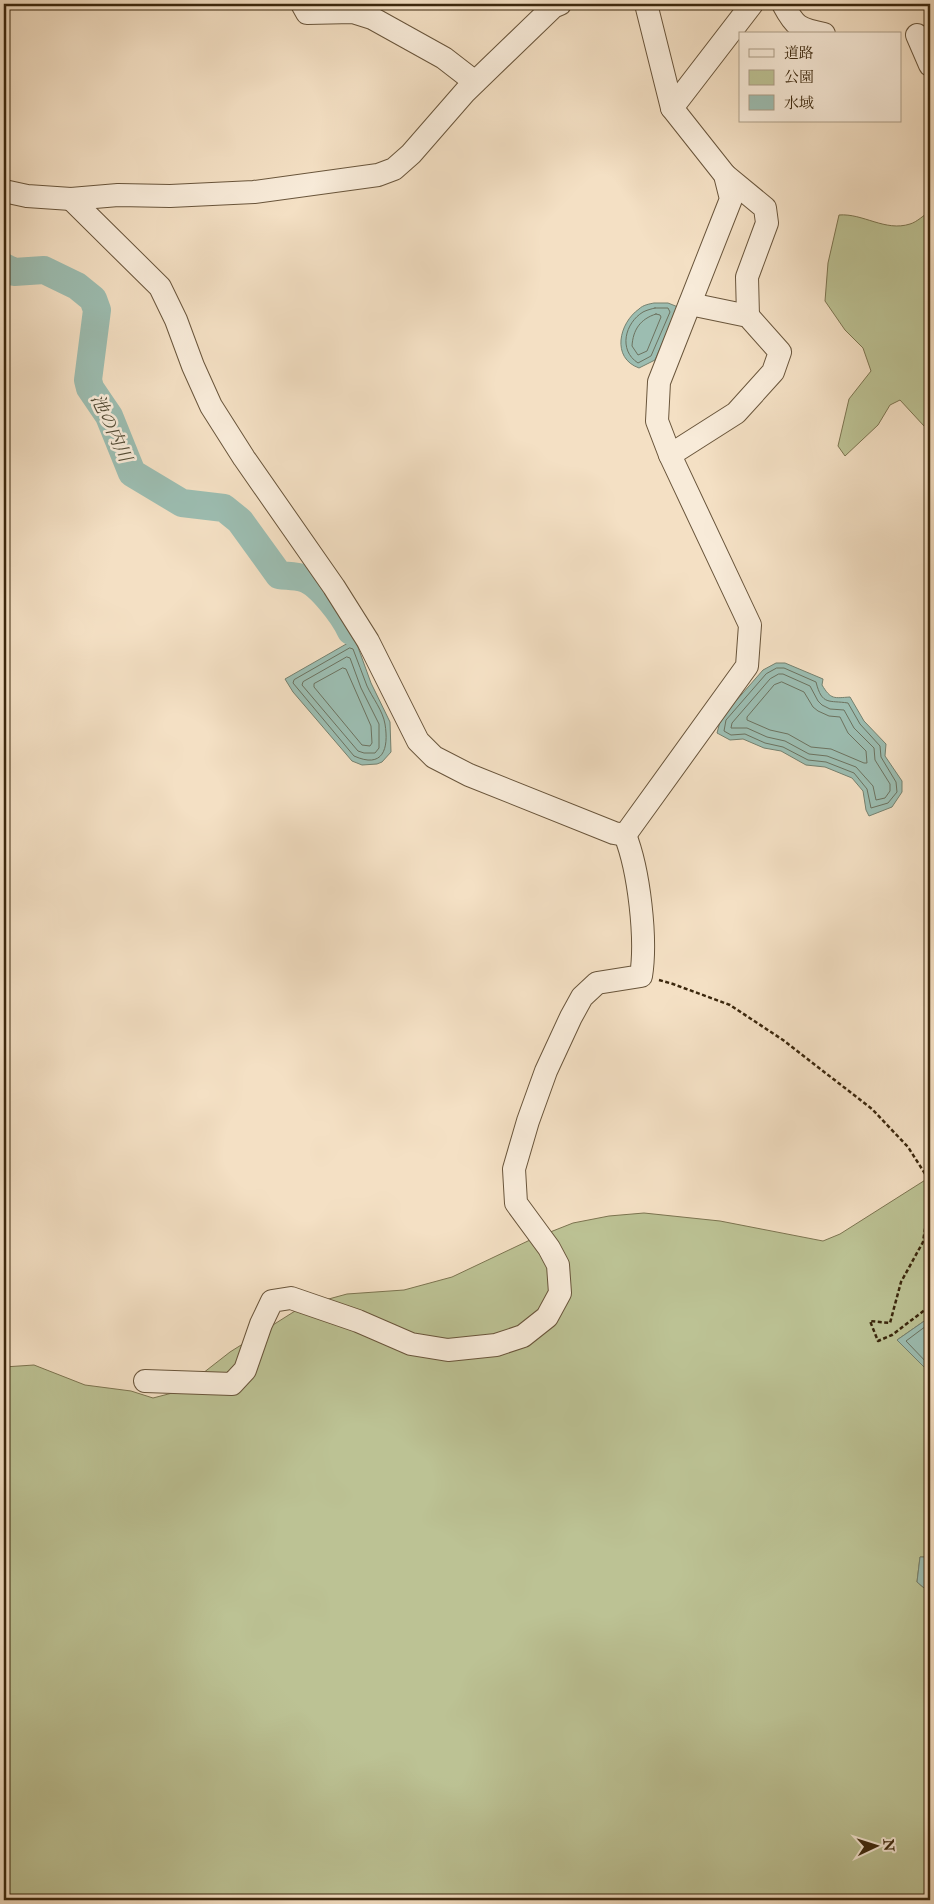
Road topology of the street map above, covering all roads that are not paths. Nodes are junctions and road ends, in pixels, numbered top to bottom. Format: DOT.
graph roads {
  1 [pos="302,4"];
  2 [pos="560,4"];
  3 [pos="646,4"];
  4 [pos="752,4"];
  5 [pos="784,4"];
  6 [pos="814,32"];
  7 [pos="916,32"];
  8 [pos="930,65"];
  9 [pos="475,82"];
  10 [pos="672,108"];
  11 [pos="725,175"];
  12 [pos="4,191"];
  13 [pos="71,199"];
  14 [pos="690,304"];
  15 [pos="748,316"];
  16 [pos="670,455"];
  17 [pos="625,835"];
  18 [pos="145,1381"];
  1 -- 9 [label="street"];
  2 -- 9 [label="street"];
  3 -- 10 [label="street"];
  4 -- 10 [label="street"];
  5 -- 6 [label="street"];
  7 -- 8 [label="street"];
  9 -- 13 [label="street"];
  10 -- 11 [label="street"];
  11 -- 14 [label="street"];
  11 -- 15 [label="street"];
  12 -- 13 [label="street"];
  13 -- 17 [label="street"];
  14 -- 15 [label="street"];
  14 -- 16 [label="street"];
  15 -- 16 [label="street"];
  16 -- 17 [label="street"];
  17 -- 18 [label="street"];
}
